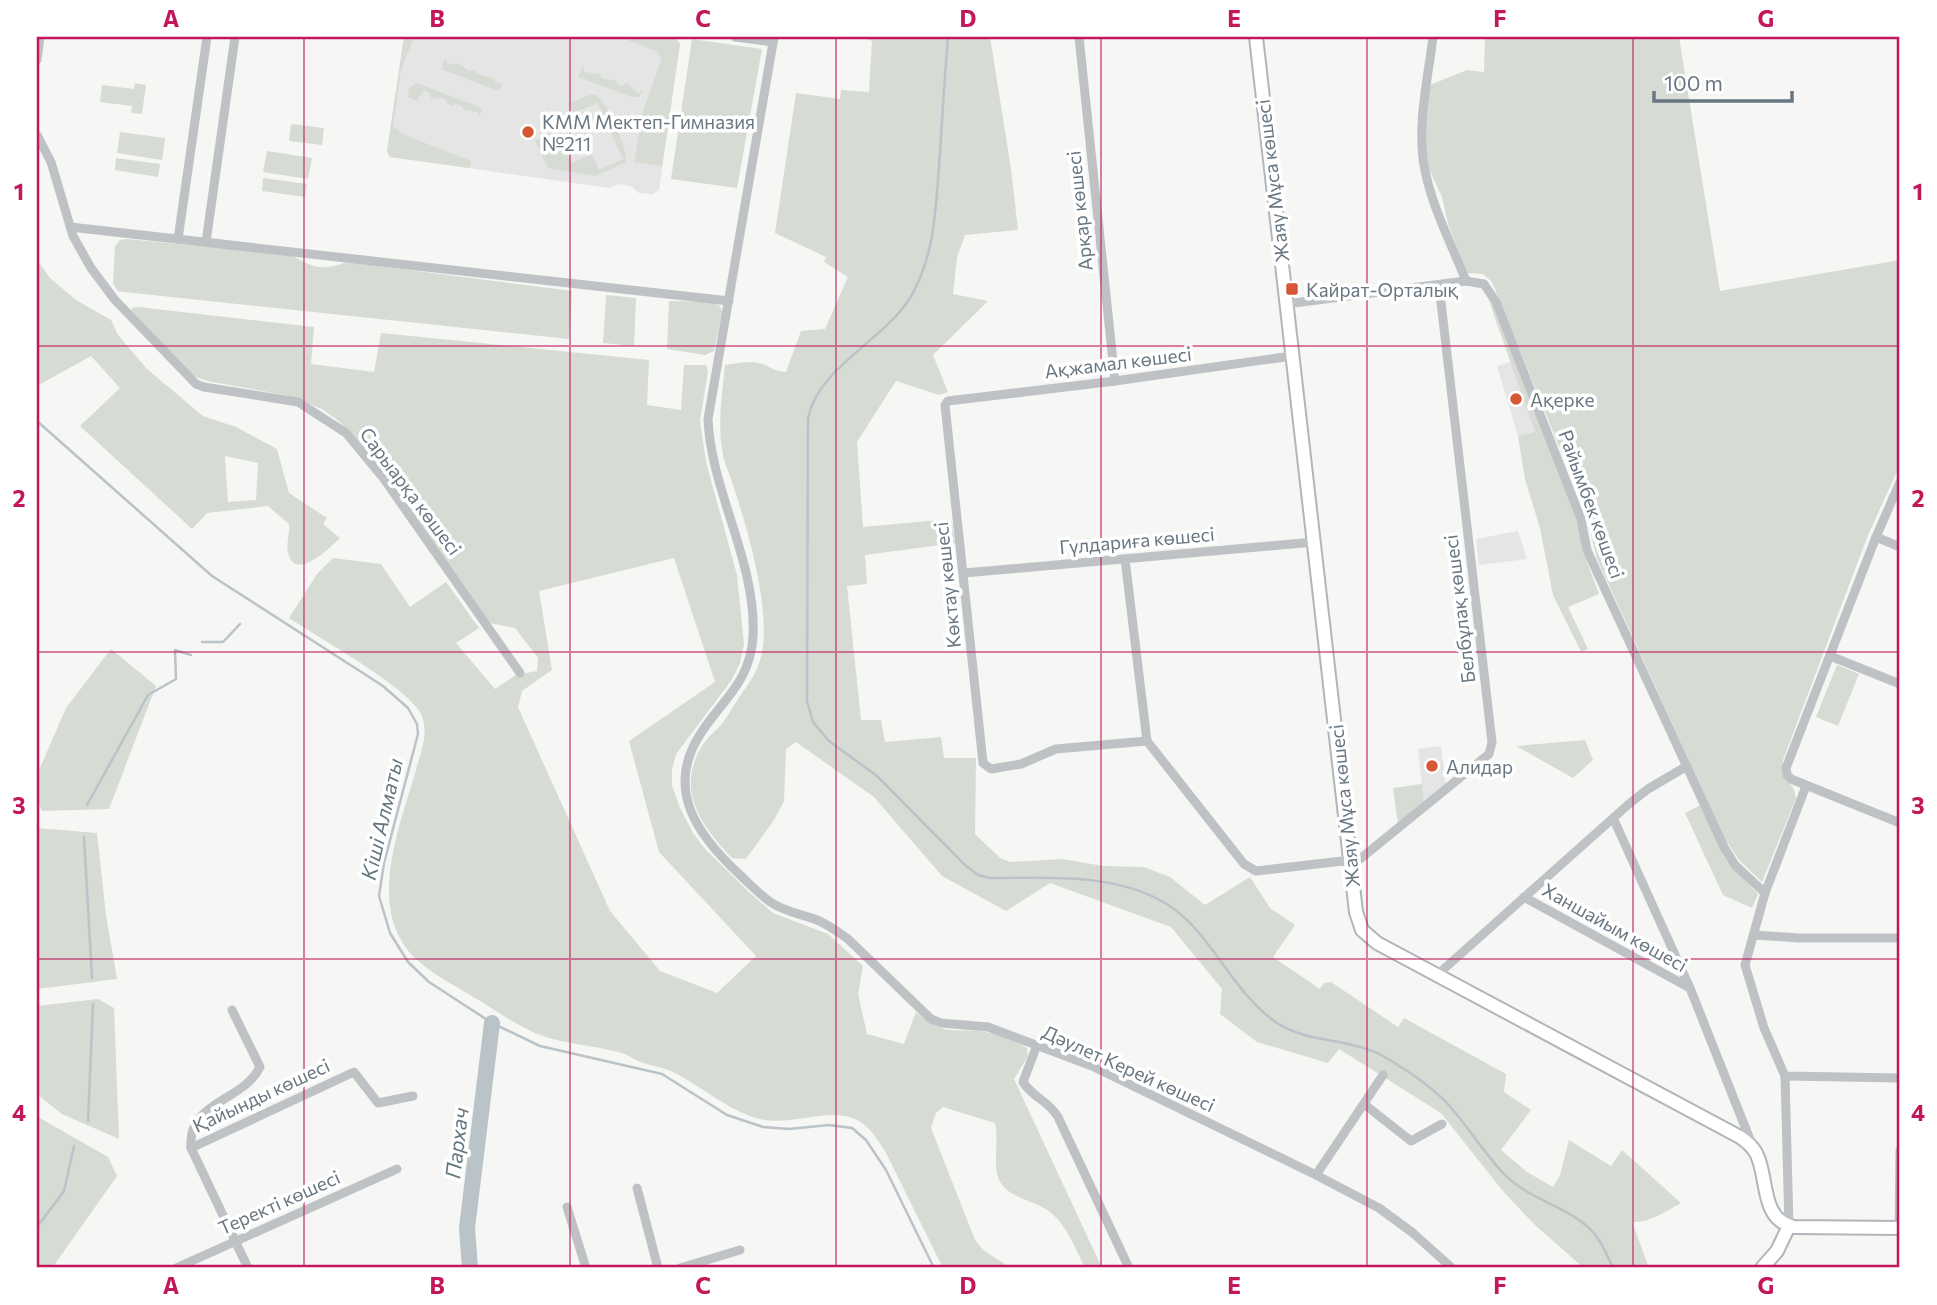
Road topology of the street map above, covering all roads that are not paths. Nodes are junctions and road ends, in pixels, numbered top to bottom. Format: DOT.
graph roads {
  1 [pos="40,37"];
  2 [pos="206,37"];
  3 [pos="235,37"];
  4 [pos="735,37"];
  5 [pos="1079,37"];
  6 [pos="1256,37"];
  7 [pos="1433,37"];
  8 [pos="774,40"];
  9 [pos="37,60"];
  10 [pos="37,135"];
  11 [pos="70,227"];
  12 [pos="178,239"];
  13 [pos="206,242"];
  14 [pos="1466,281"];
  15 [pos="1439,285"];
  16 [pos="729,301"];
  17 [pos="1286,304"];
  18 [pos="1292,356"];
  19 [pos="1115,381"];
  20 [pos="948,401"];
  21 [pos="1900,482"];
  22 [pos="1876,537"];
  23 [pos="1314,542"];
  24 [pos="1900,547"];
  25 [pos="1125,559"];
  26 [pos="964,573"];
  27 [pos="1830,656"];
  28 [pos="520,673"];
  29 [pos="1900,684"];
  30 [pos="1147,741"];
  31 [pos="1687,766"];
  32 [pos="1806,786"];
  33 [pos="1614,820"];
  34 [pos="1900,823"];
  35 [pos="1350,861"];
  36 [pos="1765,893"];
  37 [pos="1524,897"];
  38 [pos="1755,935"];
  39 [pos="1900,938"];
  40 [pos="1437,975"];
  41 [pos="1690,988"];
  42 [pos="232,1010"];
  43 [pos="1037,1045"];
  44 [pos="1383,1075"];
  45 [pos="1785,1076"];
  46 [pos="1900,1078"];
  47 [pos="413,1096"];
  48 [pos="1364,1104"];
  49 [pos="1442,1124"];
  50 [pos="191,1148"];
  51 [pos="1754,1149"];
  52 [pos="1900,1150"];
  53 [pos="397,1169"];
  54 [pos="1316,1175"];
  55 [pos="637,1188"];
  56 [pos="568,1207"];
  57 [pos="1790,1226"];
  58 [pos="1900,1228"];
  59 [pos="235,1241"];
  60 [pos="740,1250"];
  61 [pos="176,1268"];
  62 [pos="248,1268"];
  63 [pos="586,1268"];
  64 [pos="658,1268"];
  65 [pos="680,1268"];
  66 [pos="1129,1268"];
  67 [pos="1452,1268"];
  68 [pos="1762,1268"];
  1 -- 9 [label="street"];
  2 -- 12 [label="street"];
  3 -- 13 [label="street"];
  4 -- 8 [label="street"];
  5 -- 19 [label="street, Арқар көшесі"];
  6 -- 17 [label="street, Жаяу Мұса көшесі"];
  7 -- 14 [label="street"];
  8 -- 16 [label="street, Дәулет Керей көшесі"];
  10 -- 11 [label="street, Сарыарқа көшесі"];
  11 -- 12 [label="street"];
  11 -- 28 [label="street, Сарыарқа көшесі"];
  12 -- 13 [label="street"];
  13 -- 16 [label="street"];
  14 -- 15 [label="street"];
  14 -- 31 [label="street, Райымбек көшесі"];
  15 -- 17 [label="street"];
  15 -- 35 [label="street, Белбұлақ көшесі"];
  16 -- 43 [label="street, Дәулет Керей көшесі"];
  17 -- 18 [label="street, Жаяу Мұса көшесі"];
  18 -- 19 [label="street, Ақжамал көшесі"];
  18 -- 23 [label="street, Жаяу Мұса көшесі"];
  19 -- 20 [label="street, Ақжамал көшесі"];
  20 -- 26 [label="street, Көктау көшесі"];
  21 -- 22 [label="street"];
  22 -- 24 [label="street"];
  22 -- 27 [label="street"];
  23 -- 25 [label="street, Гүлдариға көшесі"];
  23 -- 35 [label="street, Жаяу Мұса көшесі"];
  25 -- 26 [label="street, Гүлдариға көшесі"];
  25 -- 30 [label="street"];
  26 -- 30 [label="street, Көктау көшесі"];
  27 -- 29 [label="street"];
  27 -- 32 [label="street"];
  30 -- 35 [label="street"];
  31 -- 33 [label="street"];
  31 -- 36 [label="street, Райымбек көшесі"];
  32 -- 34 [label="street"];
  32 -- 36 [label="street"];
  33 -- 37 [label="street"];
  33 -- 41 [label="street, Ханшайым көшесі"];
  35 -- 40 [label="street, Жаяу Мұса көшесі"];
  36 -- 38 [label="street"];
  37 -- 40 [label="street"];
  37 -- 41 [label="street, Ханшайым көшесі"];
  38 -- 39 [label="street"];
  38 -- 45 [label="street"];
  40 -- 51 [label="street, Жаяу Мұса көшесі"];
  41 -- 51 [label="street, Ханшайым көшесі"];
  42 -- 50 [label="street"];
  43 -- 54 [label="street, Дәулет Керей көшесі"];
  43 -- 66 [label="street"];
  44 -- 48 [label="street"];
  45 -- 46 [label="street"];
  45 -- 57 [label="street"];
  47 -- 50 [label="street, Қайынды көшесі"];
  48 -- 49 [label="street"];
  48 -- 54 [label="street"];
  50 -- 59 [label="street"];
  51 -- 57 [label="street"];
  52 -- 58 [label="street"];
  53 -- 59 [label="street, Теректі көшесі"];
  54 -- 67 [label="street, Дәулет Керей көшесі"];
  55 -- 64 [label="street"];
  56 -- 63 [label="street"];
  57 -- 58 [label="street"];
  57 -- 68 [label="street"];
  59 -- 61 [label="street, Теректі көшесі"];
  59 -- 62 [label="street"];
  60 -- 65 [label="street"];
}
